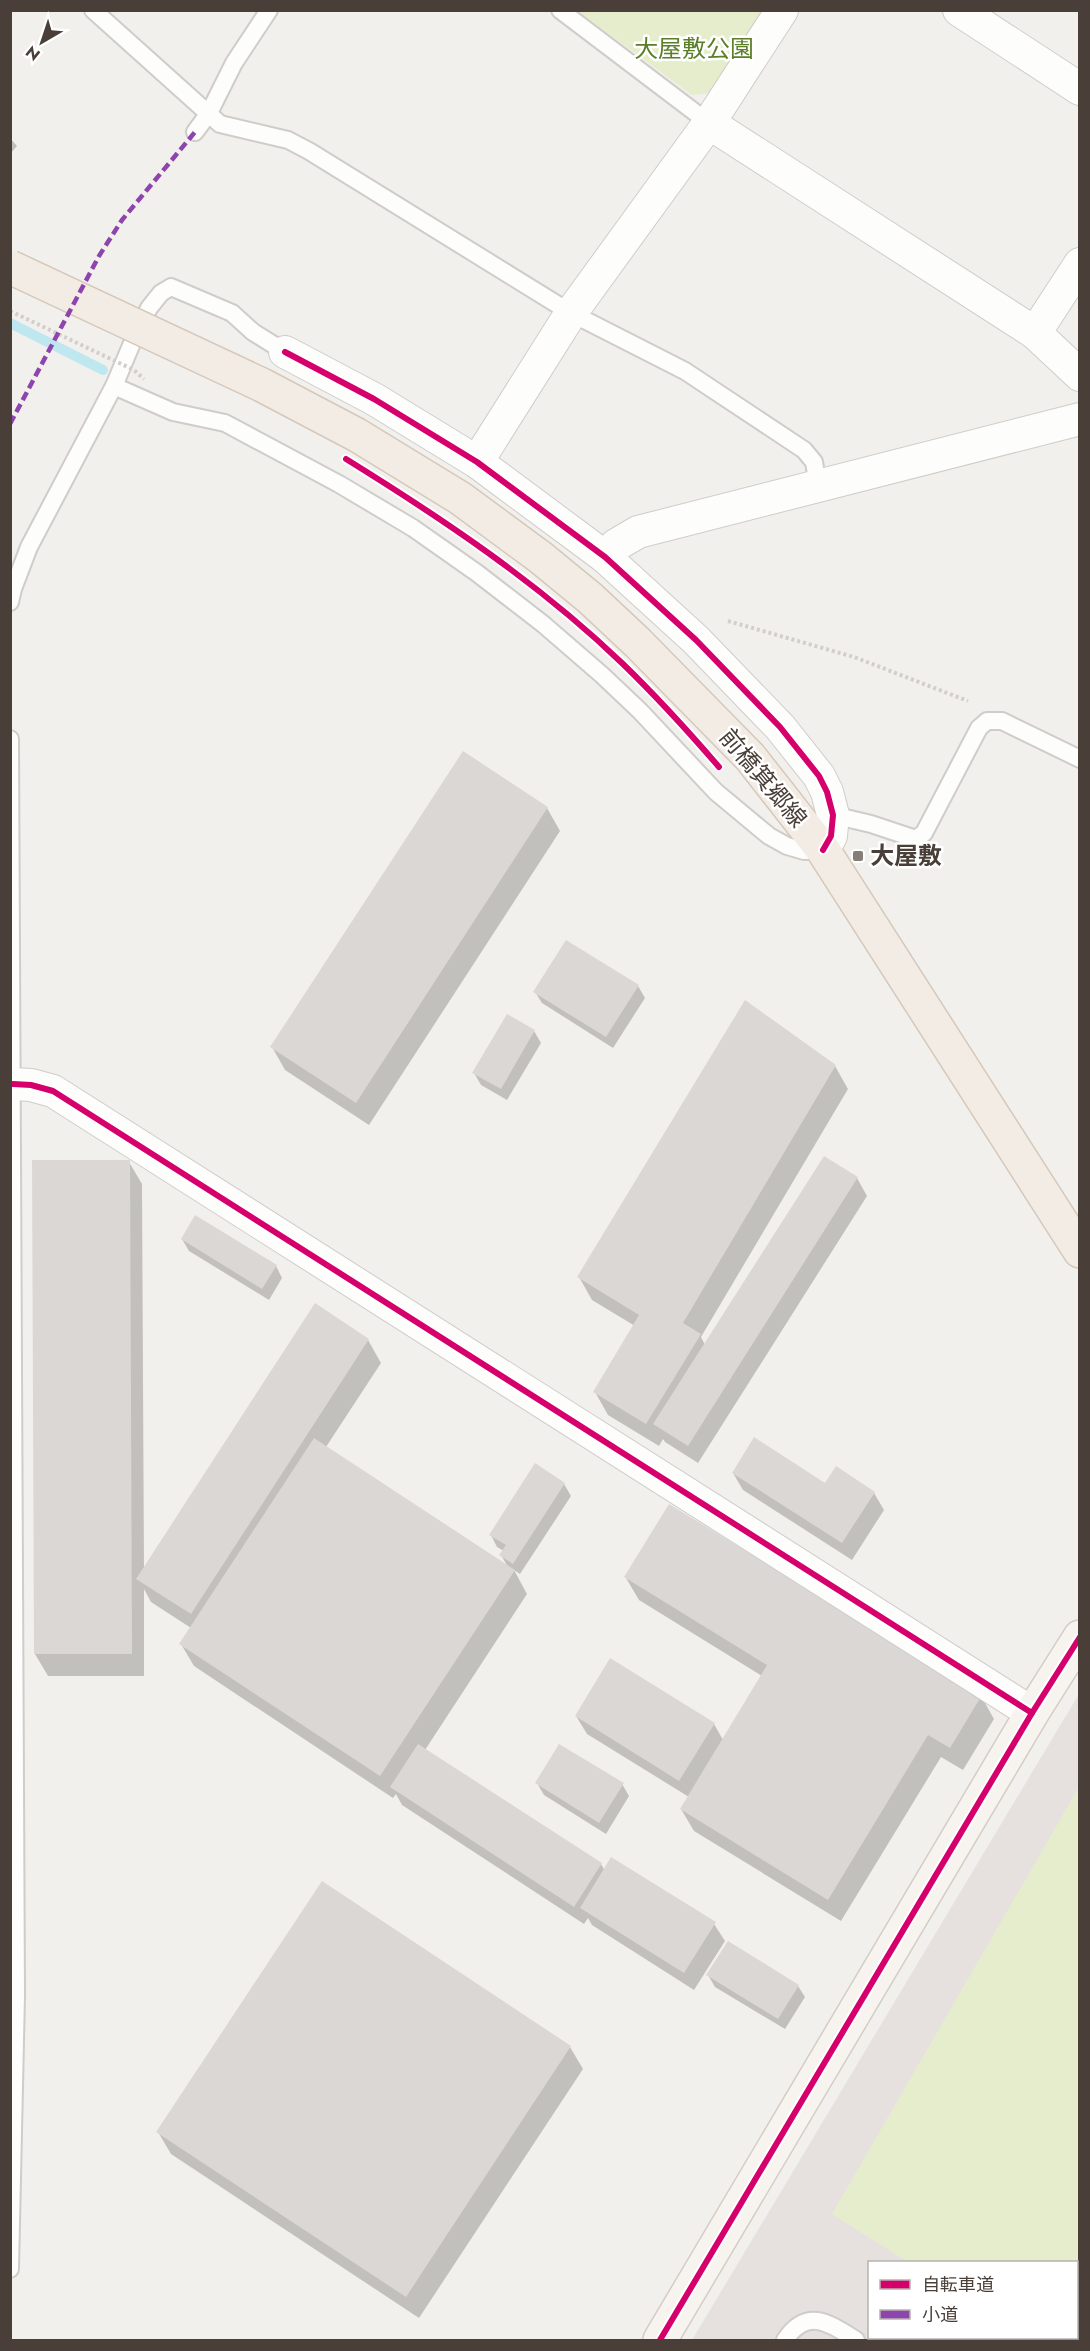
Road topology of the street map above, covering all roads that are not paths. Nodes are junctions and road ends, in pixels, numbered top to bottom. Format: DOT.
graph roads {
  1 [pos="93,10"];
  2 [pos="269,10"];
  3 [pos="560,10"];
  4 [pos="782,10"];
  5 [pos="959,10"];
  6 [pos="1080,88"];
  7 [pos="209,113"];
  8 [pos="709,123"];
  9 [pos="195,132"];
  10 [pos="1080,264"];
  11 [pos="13,275"];
  12 [pos="571,313"];
  13 [pos="128,332"];
  14 [pos="1035,333"];
  15 [pos="285,352"];
  16 [pos="1080,375"];
  17 [pos="114,386"];
  18 [pos="1080,420"];
  19 [pos="477,462"];
  20 [pos="818,486"];
  21 [pos="605,557"];
  22 [pos="10,602"];
  23 [pos="10,739"];
  24 [pos="1080,759"];
  25 [pos="833,815"];
  26 [pos="823,850"];
  27 [pos="13,1084"];
  28 [pos="1080,1251"];
  29 [pos="1080,1637"];
  30 [pos="1032,1713"];
  31 [pos="10,2269"];
  32 [pos="660,2340"];
  33 [pos="785,2340"];
  34 [pos="856,2340"];
  1 -- 7 [label="lane"];
  2 -- 7 [label="lane"];
  3 -- 8 [label="lane"];
  4 -- 8 [label="street"];
  5 -- 6 [label="street"];
  7 -- 9 [label="lane"];
  7 -- 12 [label="lane"];
  8 -- 12 [label="street"];
  8 -- 14 [label="street"];
  10 -- 14 [label="street"];
  11 -- 13 [label="lane"];
  11 -- 26 [label="main road, 前橋箕郷線, bridge"];
  12 -- 19 [label="street"];
  12 -- 20 [label="lane"];
  13 -- 15 [label="lane"];
  13 -- 17 [label="lane"];
  14 -- 16 [label="street"];
  15 -- 19 [label="street"];
  17 -- 22 [label="lane"];
  17 -- 26 [label="lane"];
  18 -- 20 [label="street"];
  19 -- 21 [label="street"];
  20 -- 21 [label="street"];
  21 -- 25 [label="street"];
  23 -- 27 [label="lane"];
  24 -- 25 [label="lane"];
  25 -- 26 [label="street"];
  26 -- 28 [label="main road, 前橋箕郷線"];
  27 -- 30 [label="street"];
  27 -- 31 [label="lane"];
  29 -- 30 [label="street"];
  30 -- 32 [label="street"];
  33 -- 34 [label="lane"];
}
